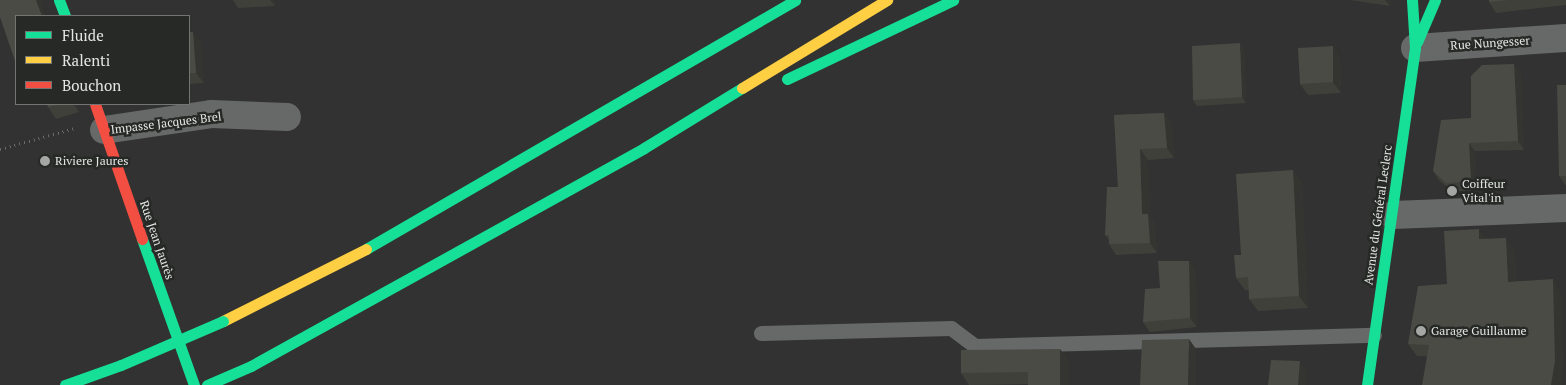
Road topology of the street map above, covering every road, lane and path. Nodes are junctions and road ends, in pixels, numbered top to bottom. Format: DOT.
graph roads {
  1 [pos="59,0"];
  2 [pos="795,0"];
  3 [pos="887,0"];
  4 [pos="953,0"];
  5 [pos="1412,0"];
  6 [pos="1435,0"];
  7 [pos="65,15"];
  8 [pos="736,18"];
  9 [pos="1566,38"];
  10 [pos="1415,48"];
  11 [pos="659,80"];
  12 [pos="95,105"];
  13 [pos="287,117"];
  14 [pos="76,128"];
  15 [pos="104,130"];
  16 [pos="644,148"];
  17 [pos="0,149"];
  18 [pos="1566,208"];
  19 [pos="1393,215"];
  20 [pos="761,333"];
  21 [pos="1374,335"];
  22 [pos="65,385"];
  23 [pos="194,385"];
  24 [pos="207,385"];
  25 [pos="1367,385"];
  1 -- 7 [label="main road"];
  2 -- 11 [label="main road"];
  3 -- 16 [label="main road"];
  4 -- 16 [label="main road"];
  5 -- 10 [label="main road, Avenue du Général Leclerc"];
  6 -- 10 [label="main road, Avenue du Général Leclerc"];
  8 -- 11 [label="main road"];
  9 -- 10 [label="street, Rue Nungesser"];
  10 -- 19 [label="main road, Avenue du Général Leclerc"];
  11 -- 22 [label="main road, bridge"];
  12 -- 15 [label="main road, Rue Jean Jaurès"];
  13 -- 15 [label="street, Impasse Jacques Brel"];
  14 -- 17 [label="path"];
  15 -- 23 [label="main road, Rue Jean Jaurès"];
  16 -- 24 [label="main road"];
  18 -- 19 [label="street"];
  19 -- 21 [label="main road, Avenue du Général Leclerc"];
  20 -- 21 [label="lane"];
  21 -- 25 [label="main road, Avenue du Général Leclerc"];
}
